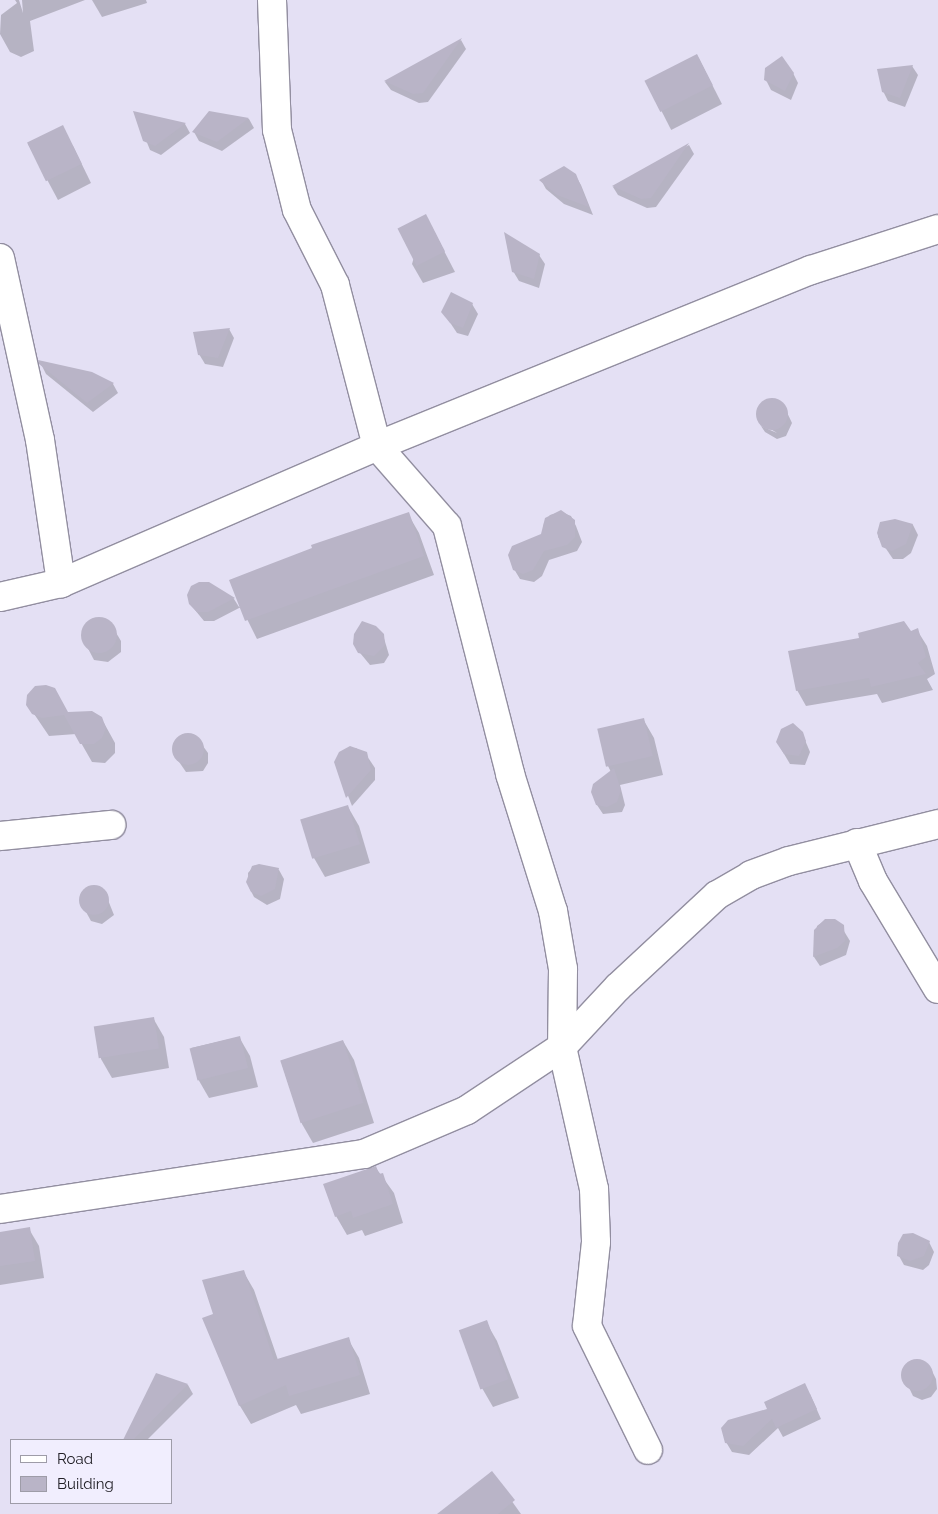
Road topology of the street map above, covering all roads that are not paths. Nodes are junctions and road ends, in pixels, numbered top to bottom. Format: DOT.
graph roads {
  1 [pos="272,0"];
  2 [pos="938,229"];
  3 [pos="0,258"];
  4 [pos="377,446"];
  5 [pos="61,583"];
  6 [pos="0,597"];
  7 [pos="938,824"];
  8 [pos="111,825"];
  9 [pos="0,836"];
  10 [pos="857,843"];
  11 [pos="938,989"];
  12 [pos="562,1047"];
  13 [pos="0,1208"];
  14 [pos="648,1450"];
  1 -- 4 [label="street"];
  2 -- 4 [label="street"];
  3 -- 5 [label="street"];
  4 -- 5 [label="street"];
  4 -- 12 [label="street"];
  5 -- 6 [label="street"];
  7 -- 10 [label="street"];
  8 -- 9 [label="street"];
  10 -- 11 [label="street"];
  10 -- 12 [label="street"];
  12 -- 13 [label="street"];
  12 -- 14 [label="street"];
}
